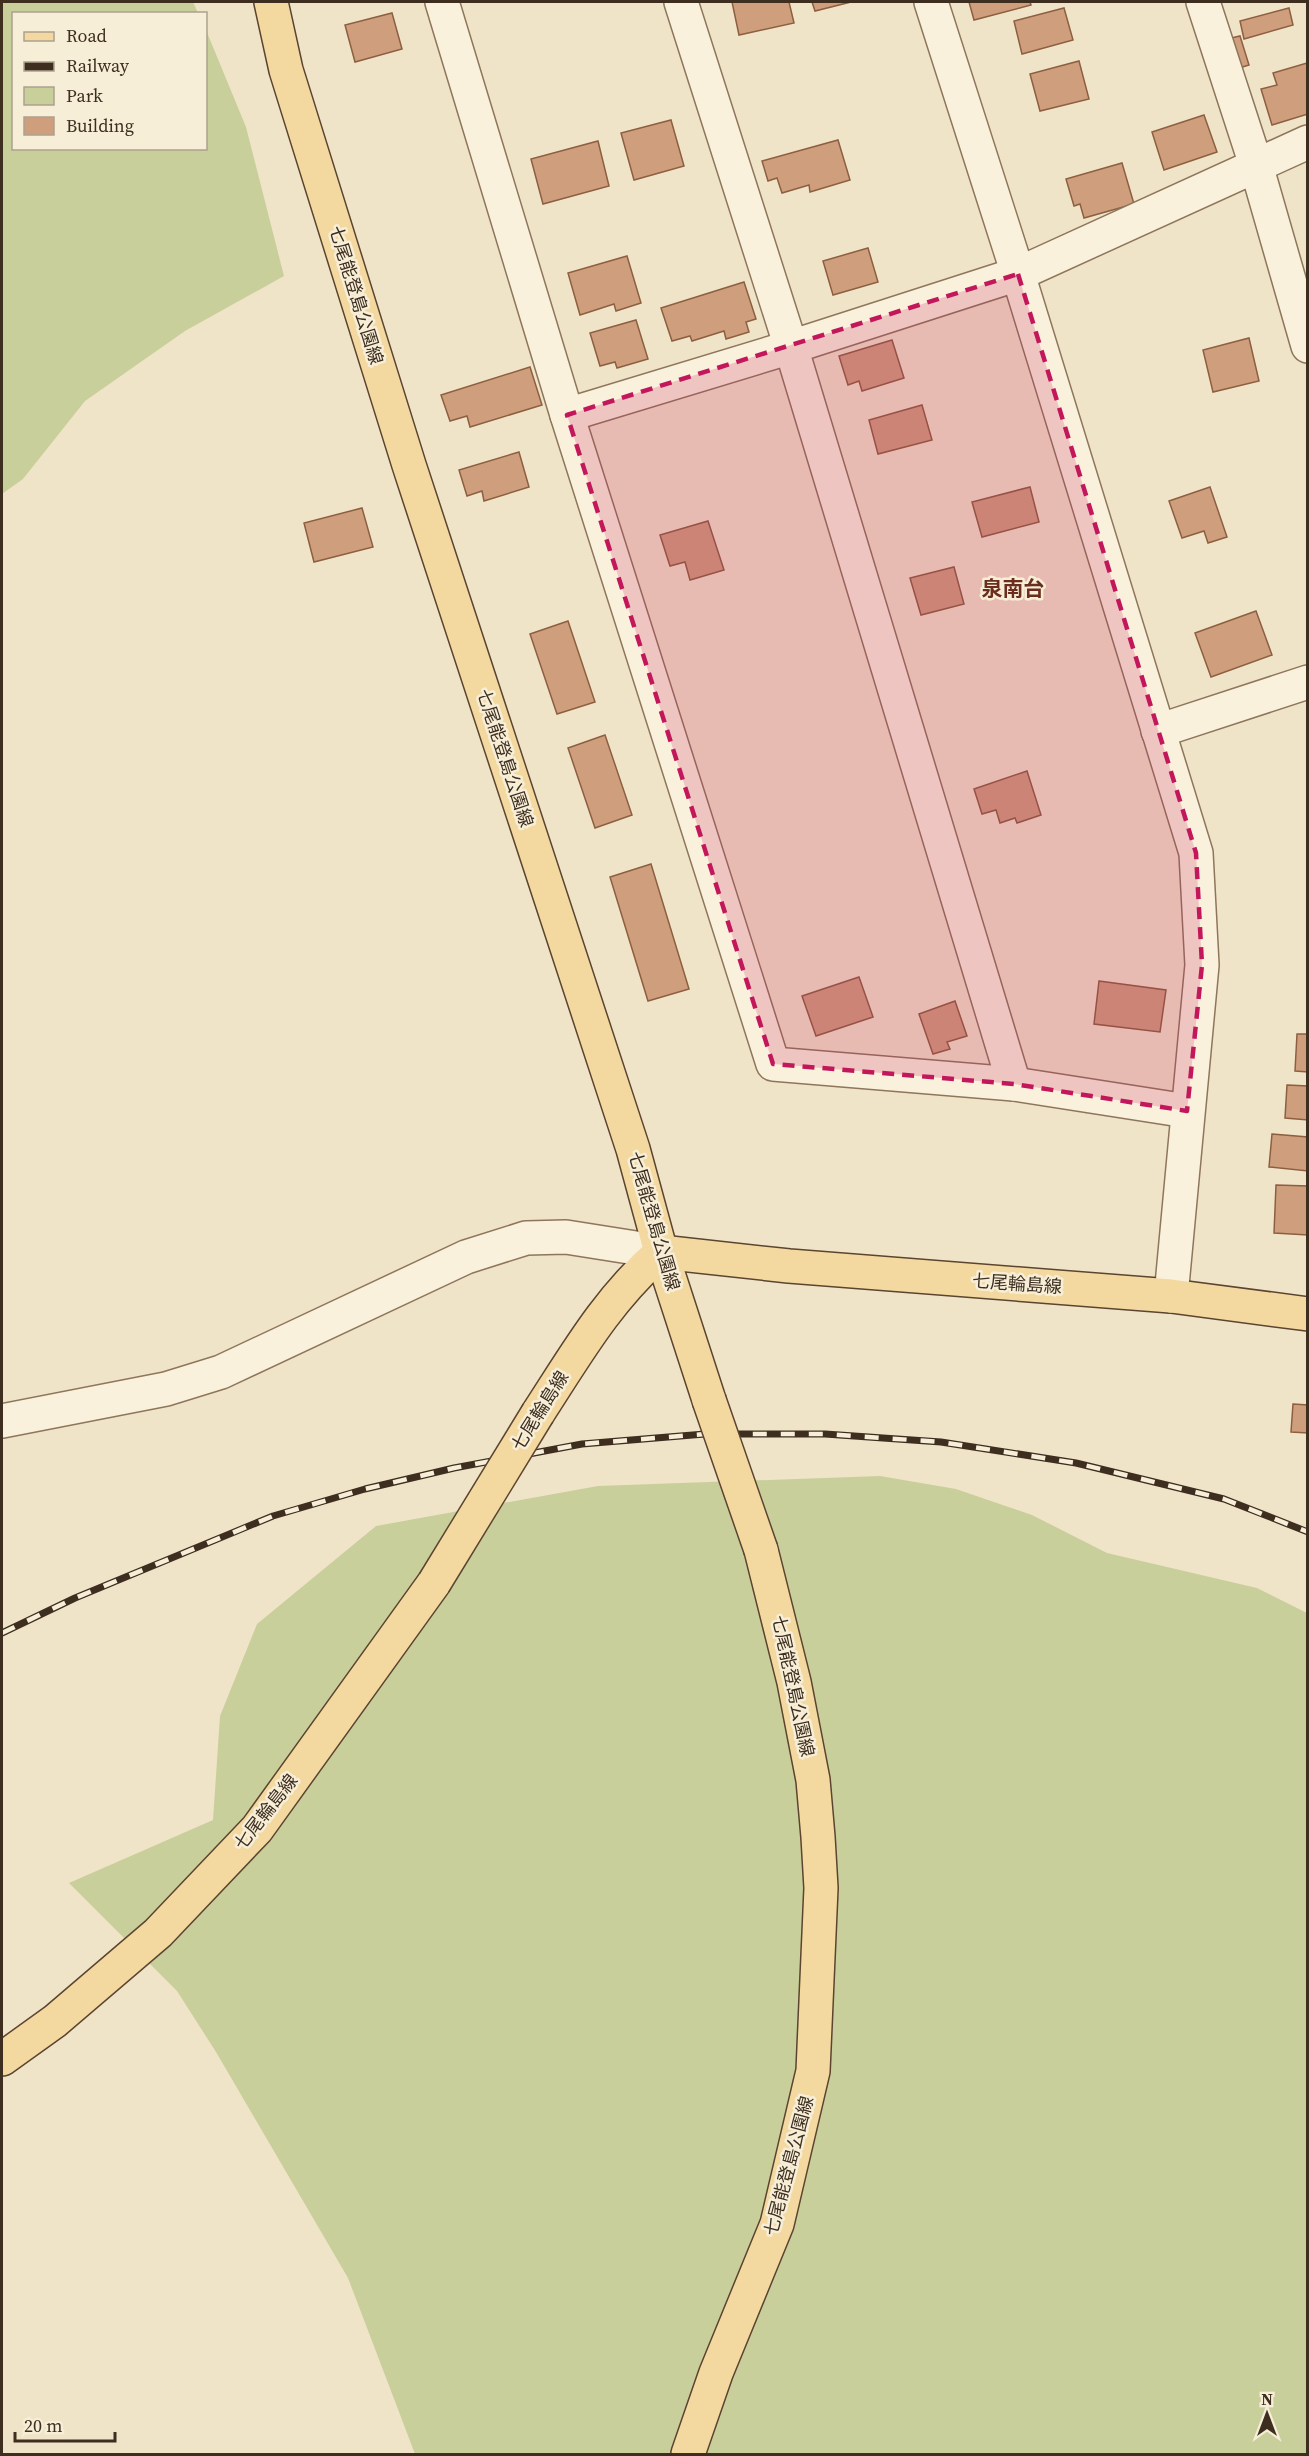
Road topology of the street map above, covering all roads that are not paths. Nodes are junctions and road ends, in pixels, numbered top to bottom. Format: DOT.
graph roads {
  1 [pos="271,2"];
  2 [pos="442,2"];
  3 [pos="681,2"];
  4 [pos="931,2"];
  5 [pos="1203,2"];
  6 [pos="1308,142"];
  7 [pos="1256,165"];
  8 [pos="1018,274"];
  9 [pos="1308,346"];
  10 [pos="791,347"];
  11 [pos="567,414"];
  12 [pos="1308,682"];
  13 [pos="1158,731"];
  14 [pos="1014,1083"];
  15 [pos="1187,1111"];
  16 [pos="661,1252"];
  17 [pos="1171,1296"];
  18 [pos="1308,1314"];
  19 [pos="2,1421"];
  20 [pos="2,2059"];
  21 [pos="688,2454"];
  1 -- 16 [label="main road, 七尾能登島公園線"];
  2 -- 11 [label="street"];
  3 -- 10 [label="street"];
  4 -- 8 [label="street"];
  5 -- 7 [label="street"];
  6 -- 7 [label="street"];
  7 -- 8 [label="street"];
  7 -- 9 [label="street"];
  8 -- 10 [label="street"];
  8 -- 13 [label="street"];
  10 -- 11 [label="street"];
  10 -- 14 [label="street"];
  11 -- 14 [label="street"];
  12 -- 13 [label="street"];
  13 -- 15 [label="street"];
  14 -- 15 [label="street"];
  15 -- 17 [label="street"];
  16 -- 17 [label="main road, 七尾輪島線"];
  16 -- 19 [label="street"];
  16 -- 20 [label="main road, 七尾輪島線, bridge"];
  16 -- 21 [label="main road, 七尾能登島公園線, bridge"];
  17 -- 18 [label="main road, 七尾輪島線"];
}
